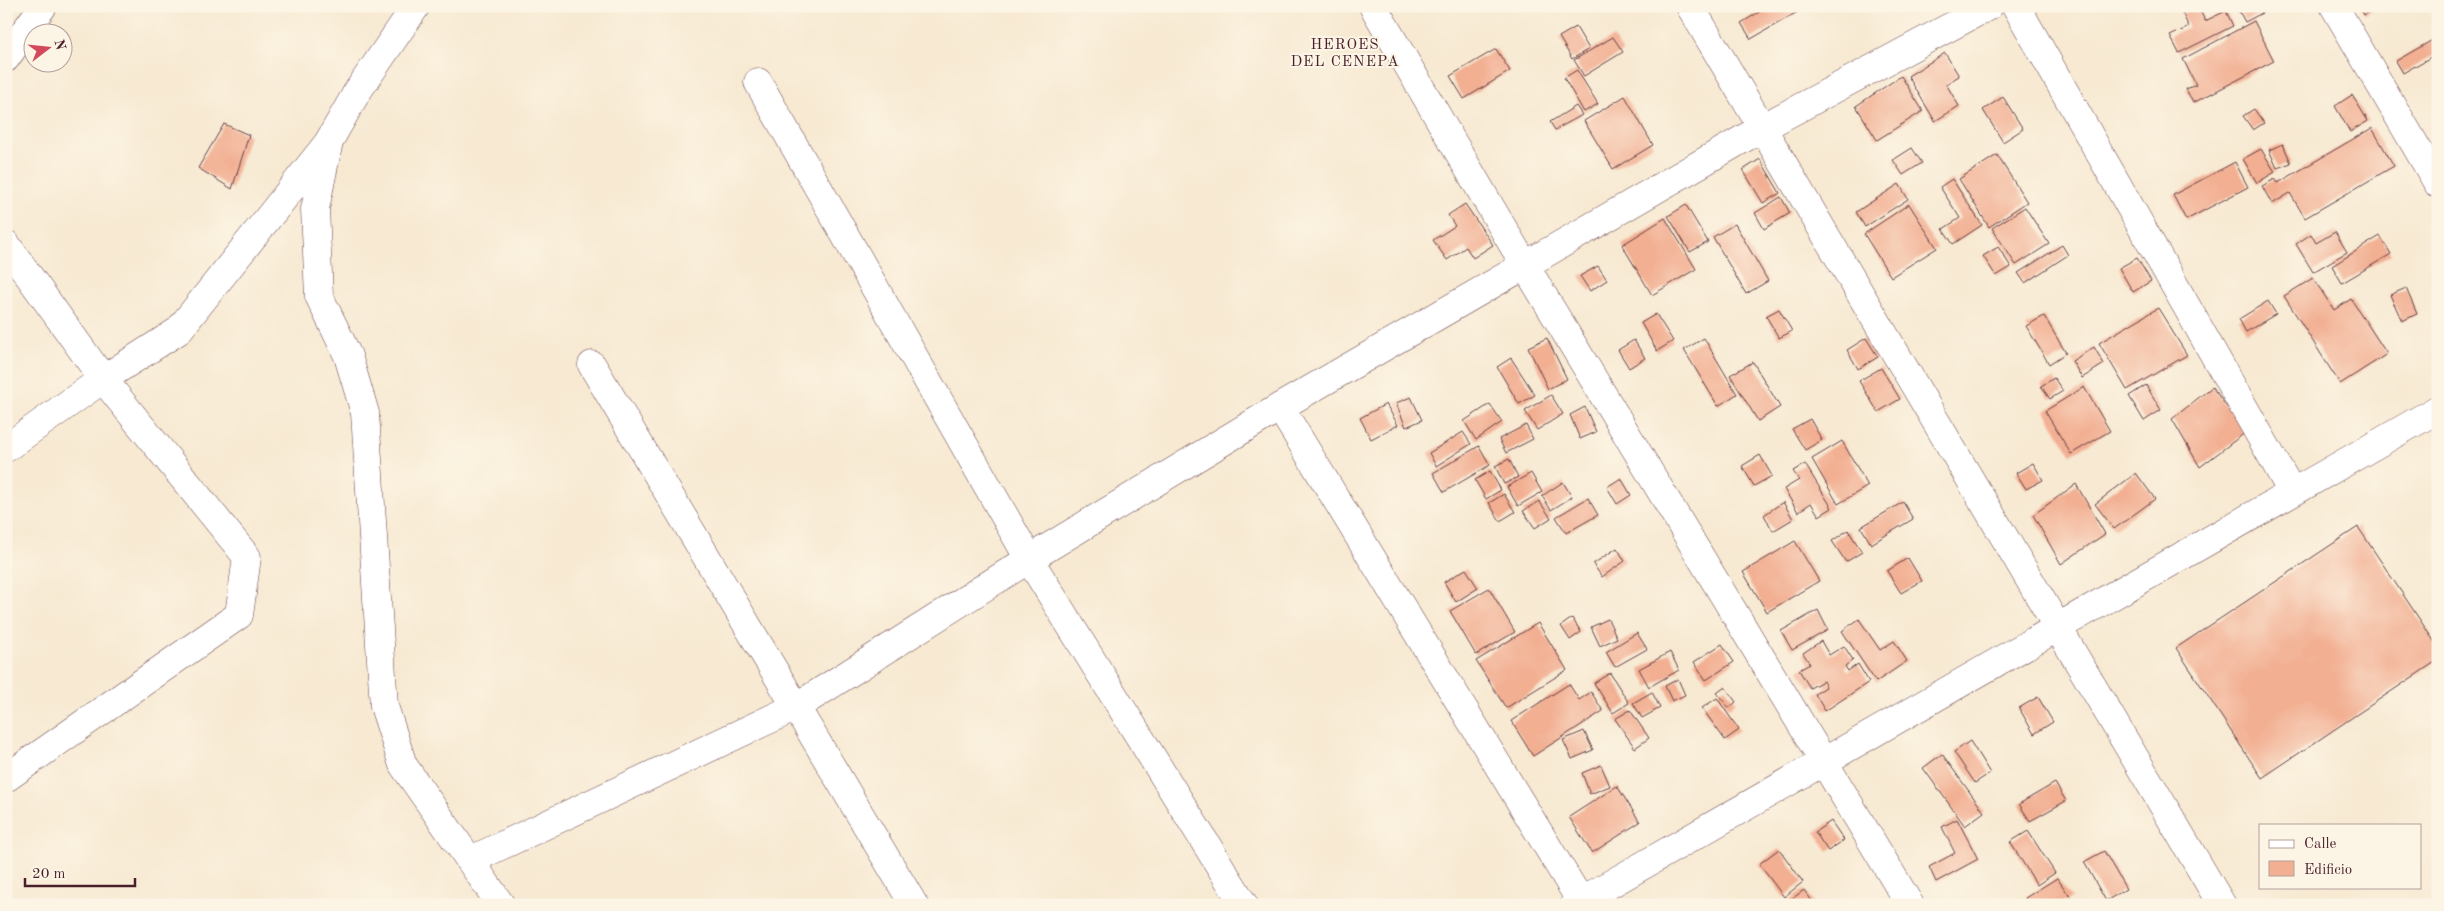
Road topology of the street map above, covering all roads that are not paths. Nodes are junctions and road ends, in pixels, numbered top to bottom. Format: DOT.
graph roads {
  1 [pos="43,6"];
  2 [pos="416,6"];
  3 [pos="1373,6"];
  4 [pos="1690,6"];
  5 [pos="1989,6"];
  6 [pos="2016,6"];
  7 [pos="2334,6"];
  8 [pos="6,58"];
  9 [pos="758,82"];
  10 [pos="1762,128"];
  11 [pos="329,141"];
  12 [pos="2438,184"];
  13 [pos="6,244"];
  14 [pos="1525,265"];
  15 [pos="592,364"];
  16 [pos="103,379"];
  17 [pos="1280,407"];
  18 [pos="2438,409"];
  19 [pos="6,448"];
  20 [pos="2292,492"];
  21 [pos="1029,559"];
  22 [pos="2057,627"];
  23 [pos="796,707"];
  24 [pos="1825,760"];
  25 [pos="6,778"];
  26 [pos="471,860"];
  27 [pos="1579,903"];
  28 [pos="501,905"];
  29 [pos="914,905"];
  30 [pos="1244,905"];
  31 [pos="1910,905"];
  32 [pos="2222,905"];
  1 -- 8 [label="street"];
  2 -- 11 [label="street"];
  3 -- 14 [label="street"];
  4 -- 10 [label="street"];
  5 -- 10 [label="street"];
  6 -- 20 [label="street"];
  7 -- 12 [label="street"];
  9 -- 21 [label="street"];
  10 -- 14 [label="street"];
  10 -- 22 [label="street"];
  11 -- 16 [label="street"];
  11 -- 26 [label="street"];
  13 -- 16 [label="street"];
  14 -- 17 [label="street"];
  14 -- 24 [label="street"];
  15 -- 23 [label="street"];
  16 -- 19 [label="street"];
  16 -- 25 [label="street"];
  17 -- 21 [label="street"];
  17 -- 27 [label="street"];
  18 -- 20 [label="street"];
  20 -- 22 [label="street"];
  21 -- 23 [label="street"];
  21 -- 30 [label="street"];
  22 -- 24 [label="street"];
  22 -- 32 [label="street"];
  23 -- 26 [label="street"];
  23 -- 29 [label="street"];
  24 -- 27 [label="street"];
  24 -- 31 [label="street"];
  26 -- 28 [label="street"];
}
